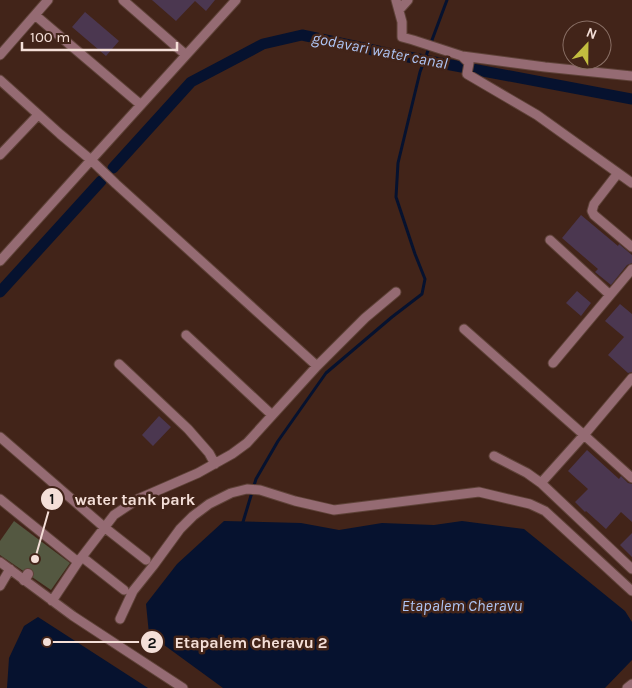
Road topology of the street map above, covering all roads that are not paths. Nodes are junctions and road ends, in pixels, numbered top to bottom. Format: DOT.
graph roads {
  1 [pos="48,0"];
  2 [pos="123,0"];
  3 [pos="236,0"];
  4 [pos="396,0"];
  5 [pos="408,0"];
  6 [pos="399,10"];
  7 [pos="35,15"];
  8 [pos="0,54"];
  9 [pos="186,55"];
  10 [pos="462,56"];
  11 [pos="632,76"];
  12 [pos="0,80"];
  13 [pos="141,106"];
  14 [pos="38,115"];
  15 [pos="0,156"];
  16 [pos="91,160"];
  17 [pos="618,173"];
  18 [pos="632,183"];
  19 [pos="550,240"];
  20 [pos="632,247"];
  21 [pos="0,261"];
  22 [pos="632,269"];
  23 [pos="396,292"];
  24 [pos="610,295"];
  25 [pos="464,329"];
  26 [pos="186,335"];
  27 [pos="553,363"];
  28 [pos="119,364"];
  29 [pos="317,366"];
  30 [pos="632,378"];
  31 [pos="272,415"];
  32 [pos="584,435"];
  33 [pos="0,437"];
  34 [pos="494,456"];
  35 [pos="215,464"];
  36 [pos="632,478"];
  37 [pos="541,483"];
  38 [pos="0,499"];
  39 [pos="104,527"];
  40 [pos="80,559"];
  41 [pos="146,560"];
  42 [pos="0,562"];
  43 [pos="631,565"];
  44 [pos="10,569"];
  45 [pos="0,586"];
  46 [pos="124,590"];
  47 [pos="632,592"];
  48 [pos="52,601"];
  49 [pos="120,619"];
  50 [pos="632,684"];
  51 [pos="183,688"];
  52 [pos="627,688"];
  1 -- 7 [label="street"];
  2 -- 9 [label="street"];
  3 -- 9 [label="street"];
  4 -- 6 [label="street"];
  5 -- 6 [label="street"];
  6 -- 10 [label="street"];
  7 -- 8 [label="street"];
  7 -- 13 [label="street"];
  9 -- 13 [label="street"];
  10 -- 11 [label="street"];
  10 -- 17 [label="street"];
  12 -- 14 [label="street"];
  13 -- 16 [label="street"];
  14 -- 15 [label="street"];
  14 -- 16 [label="street"];
  16 -- 21 [label="street"];
  16 -- 29 [label="street"];
  17 -- 18 [label="street"];
  17 -- 20 [label="street"];
  19 -- 24 [label="street"];
  22 -- 24 [label="street"];
  23 -- 29 [label="street"];
  24 -- 27 [label="street"];
  25 -- 32 [label="street"];
  26 -- 31 [label="street"];
  28 -- 35 [label="street"];
  29 -- 31 [label="street"];
  30 -- 32 [label="street"];
  31 -- 35 [label="street"];
  32 -- 36 [label="street"];
  32 -- 37 [label="street"];
  33 -- 39 [label="street"];
  34 -- 37 [label="street"];
  35 -- 39 [label="street"];
  37 -- 43 [label="street"];
  38 -- 40 [label="street"];
  39 -- 40 [label="street"];
  39 -- 41 [label="street"];
  40 -- 46 [label="street"];
  40 -- 48 [label="street"];
  42 -- 44 [label="street"];
  44 -- 45 [label="street"];
  44 -- 48 [label="street"];
  47 -- 49 [label="street"];
  48 -- 51 [label="street"];
  50 -- 52 [label="street"];
}
